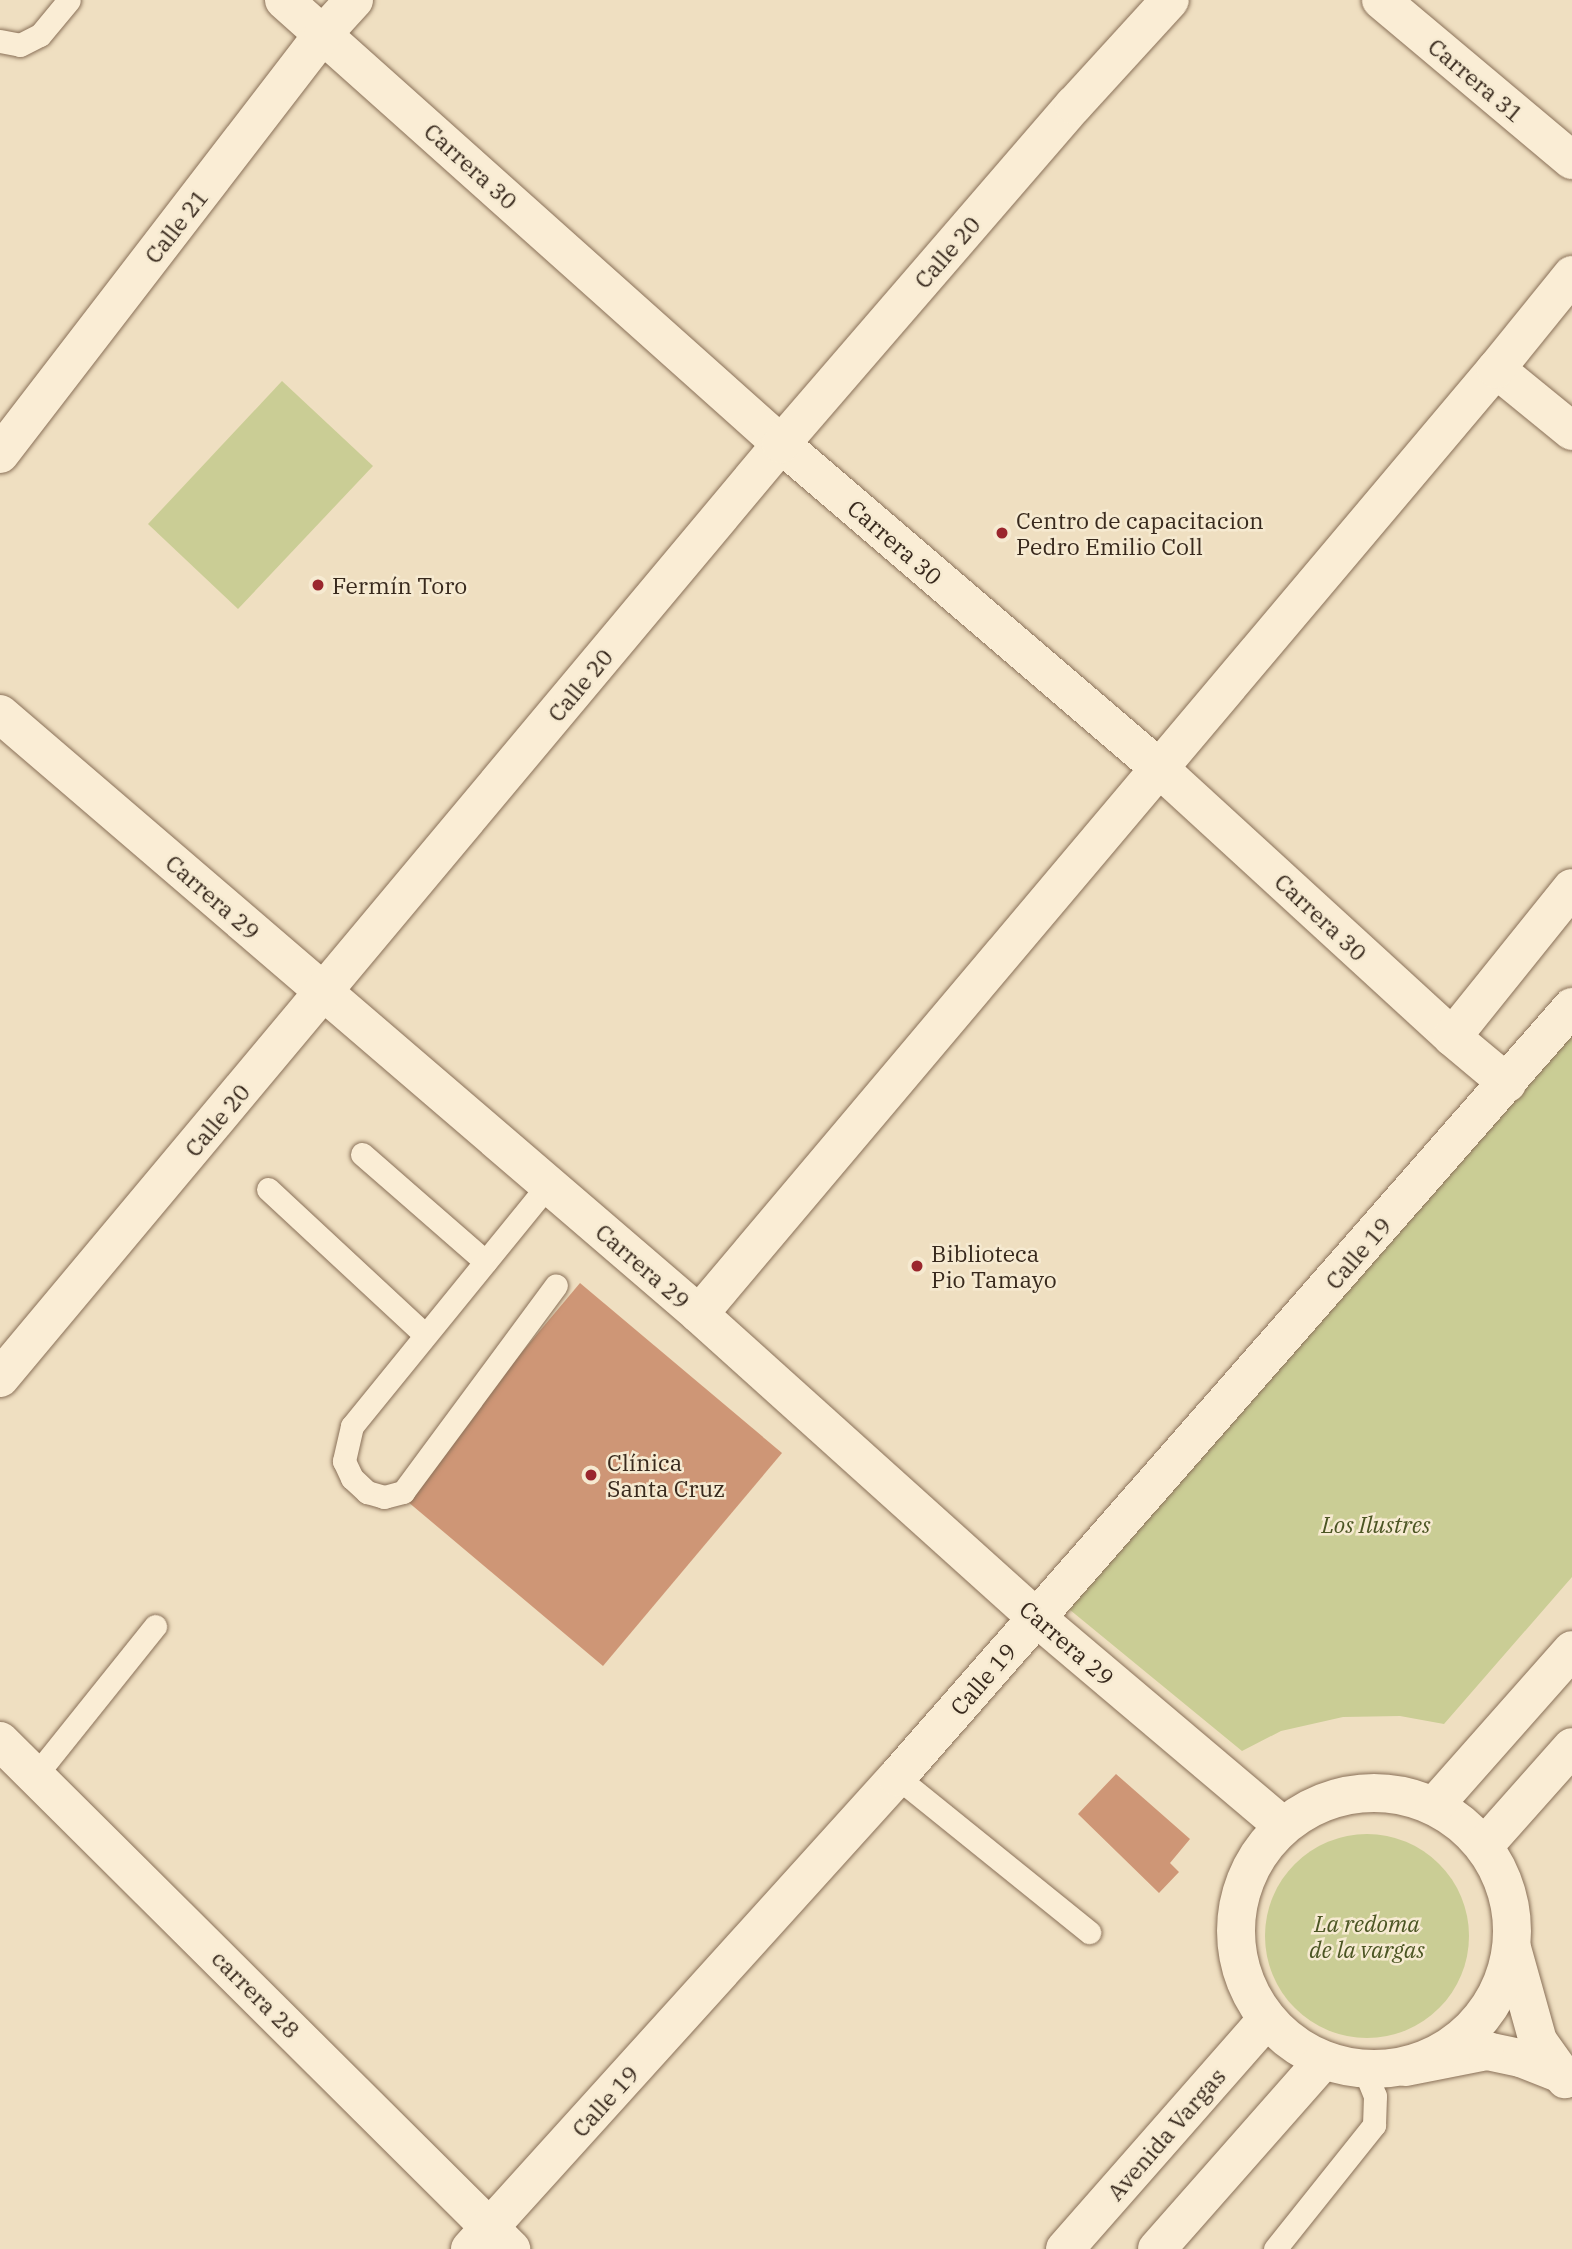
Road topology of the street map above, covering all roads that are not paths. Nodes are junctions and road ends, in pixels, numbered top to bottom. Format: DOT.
graph roads {
  1 [pos="69,0"];
  2 [pos="284,0"];
  3 [pos="354,0"];
  4 [pos="1170,0"];
  5 [pos="1381,0"];
  6 [pos="323,34"];
  7 [pos="0,41"];
  8 [pos="1572,160"];
  9 [pos="1572,275"];
  10 [pos="1496,369"];
  11 [pos="1572,431"];
  12 [pos="781,444"];
  13 [pos="0,454"];
  14 [pos="0,714"];
  15 [pos="1160,769"];
  16 [pos="1572,888"];
  17 [pos="324,992"];
  18 [pos="1572,1007"];
  19 [pos="1452,1037"];
  20 [pos="1507,1083"];
  21 [pos="362,1154"];
  22 [pos="548,1185"];
  23 [pos="268,1189"];
  24 [pos="485,1262"];
  25 [pos="556,1285"];
  26 [pos="699,1314"];
  27 [pos="425,1335"];
  28 [pos="0,1378"];
  29 [pos="1037,1618"];
  30 [pos="156,1626"];
  31 [pos="1572,1650"];
  32 [pos="0,1741"];
  33 [pos="1572,1747"];
  34 [pos="35,1776"];
  35 [pos="897,1777"];
  36 [pos="1434,1805"];
  37 [pos="1281,1824"];
  38 [pos="1483,1846"];
  39 [pos="1089,1932"];
  40 [pos="1512,1948"];
  41 [pos="1266,2019"];
  42 [pos="1323,2061"];
  43 [pos="1405,2067"];
  44 [pos="1364,2070"];
  45 [pos="1567,2080"];
  46 [pos="490,2242"];
  47 [pos="1065,2249"];
  48 [pos="1157,2249"];
  49 [pos="1275,2249"];
  1 -- 7 [label="lane"];
  2 -- 6 [label="street, Carrera 30"];
  3 -- 6 [label="street, Calle 21"];
  4 -- 12 [label="street, Calle 20"];
  5 -- 8 [label="street, Carrera 31"];
  6 -- 12 [label="street, Carrera 30"];
  6 -- 13 [label="street, Calle 21"];
  9 -- 10 [label="street"];
  10 -- 11 [label="street"];
  10 -- 15 [label="street"];
  12 -- 15 [label="street, Carrera 30"];
  12 -- 17 [label="street, Calle 20"];
  14 -- 17 [label="street, Carrera 29"];
  15 -- 19 [label="street, Carrera 30"];
  15 -- 26 [label="street"];
  16 -- 19 [label="street"];
  17 -- 22 [label="street, Carrera 29"];
  17 -- 28 [label="street, Calle 20"];
  18 -- 20 [label="street, Calle 19"];
  19 -- 20 [label="street, Carrera 30"];
  20 -- 29 [label="street, Calle 19"];
  21 -- 24 [label="lane"];
  22 -- 24 [label="lane"];
  22 -- 26 [label="street, Carrera 29"];
  23 -- 27 [label="lane"];
  24 -- 27 [label="lane"];
  25 -- 27 [label="lane"];
  26 -- 29 [label="street, Carrera 29"];
  29 -- 35 [label="street, Calle 19"];
  29 -- 37 [label="street, Carrera 29"];
  30 -- 34 [label="lane"];
  31 -- 36 [label="street"];
  32 -- 34 [label="street, carrera 28"];
  33 -- 38 [label="street"];
  34 -- 46 [label="street, carrera 28"];
  35 -- 39 [label="lane"];
  35 -- 46 [label="street, Calle 19"];
  36 -- 37 [label="street"];
  36 -- 38 [label="street"];
  37 -- 41 [label="street"];
  38 -- 40 [label="street"];
  40 -- 43 [label="street"];
  40 -- 45 [label="street"];
  41 -- 42 [label="street"];
  41 -- 47 [label="street, Avenida Vargas"];
  42 -- 44 [label="street"];
  42 -- 48 [label="street"];
  43 -- 44 [label="street"];
  43 -- 45 [label="street"];
  44 -- 49 [label="lane"];
}
